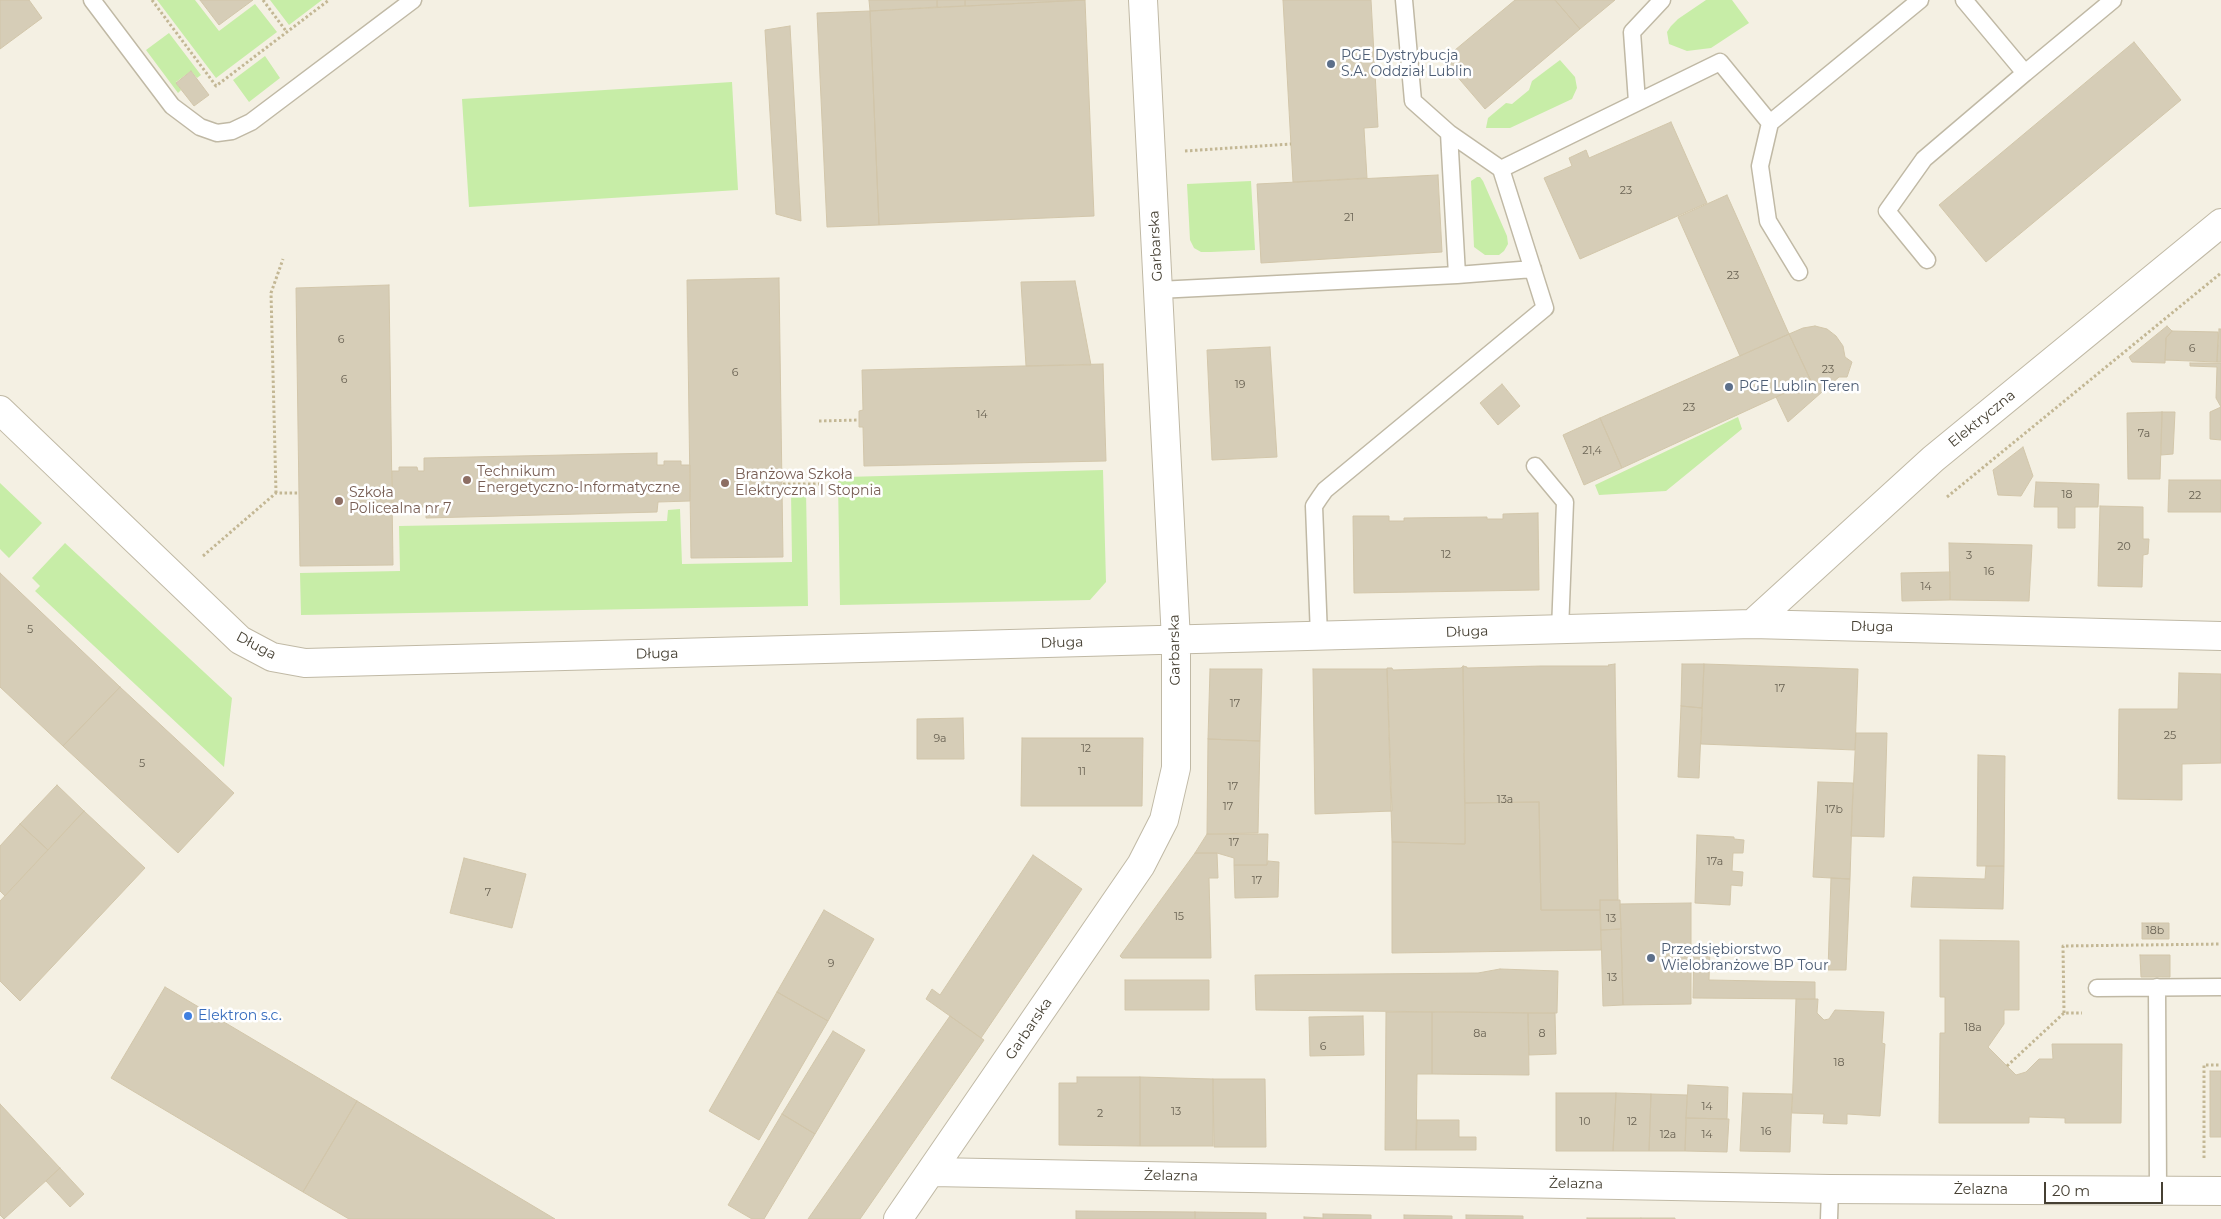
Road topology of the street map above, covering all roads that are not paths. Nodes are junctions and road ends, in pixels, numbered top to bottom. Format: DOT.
graph roads {
  1 [pos="92,0"];
  2 [pos="413,0"];
  3 [pos="1143,0"];
  4 [pos="1404,0"];
  5 [pos="1662,0"];
  6 [pos="1920,0"];
  7 [pos="1964,0"];
  8 [pos="2113,0"];
  9 [pos="2025,73"];
  10 [pos="1637,102"];
  11 [pos="1770,123"];
  12 [pos="1449,133"];
  13 [pos="1501,169"];
  14 [pos="2221,223"];
  15 [pos="1927,260"];
  16 [pos="1533,269"];
  17 [pos="1799,272"];
  18 [pos="1457,276"];
  19 [pos="1158,290"];
  20 [pos="0,410"];
  21 [pos="1535,466"];
  22 [pos="1752,624"];
  23 [pos="1560,630"];
  24 [pos="1319,636"];
  25 [pos="2221,636"];
  26 [pos="1176,640"];
  27 [pos="2157,987"];
  28 [pos="2221,987"];
  29 [pos="2097,988"];
  30 [pos="932,1172"];
  31 [pos="1830,1189"];
  32 [pos="2158,1191"];
  33 [pos="2221,1191"];
  34 [pos="898,1219"];
  35 [pos="1830,1219"];
  1 -- 2 [label="lane"];
  3 -- 19 [label="street, Garbarska"];
  4 -- 12 [label="lane"];
  5 -- 10 [label="lane"];
  6 -- 11 [label="lane"];
  7 -- 9 [label="lane"];
  8 -- 9 [label="lane"];
  9 -- 15 [label="lane"];
  10 -- 11 [label="lane"];
  10 -- 13 [label="lane"];
  11 -- 17 [label="lane"];
  12 -- 13 [label="lane"];
  12 -- 18 [label="lane"];
  13 -- 16 [label="lane"];
  14 -- 22 [label="street, Elektryczna"];
  16 -- 18 [label="lane"];
  16 -- 24 [label="lane"];
  18 -- 19 [label="lane"];
  19 -- 26 [label="street, Garbarska"];
  20 -- 26 [label="street, Długa"];
  21 -- 23 [label="lane"];
  22 -- 23 [label="street, Długa"];
  22 -- 25 [label="street, Długa"];
  23 -- 24 [label="street, Długa"];
  24 -- 26 [label="street, Długa"];
  26 -- 30 [label="street, Garbarska"];
  27 -- 28 [label="lane"];
  27 -- 29 [label="lane"];
  27 -- 32 [label="lane"];
  30 -- 31 [label="street, Żelazna"];
  30 -- 34 [label="street, Garbarska"];
  31 -- 32 [label="street, Żelazna"];
  31 -- 35 [label="lane"];
  32 -- 33 [label="street, Żelazna"];
}
